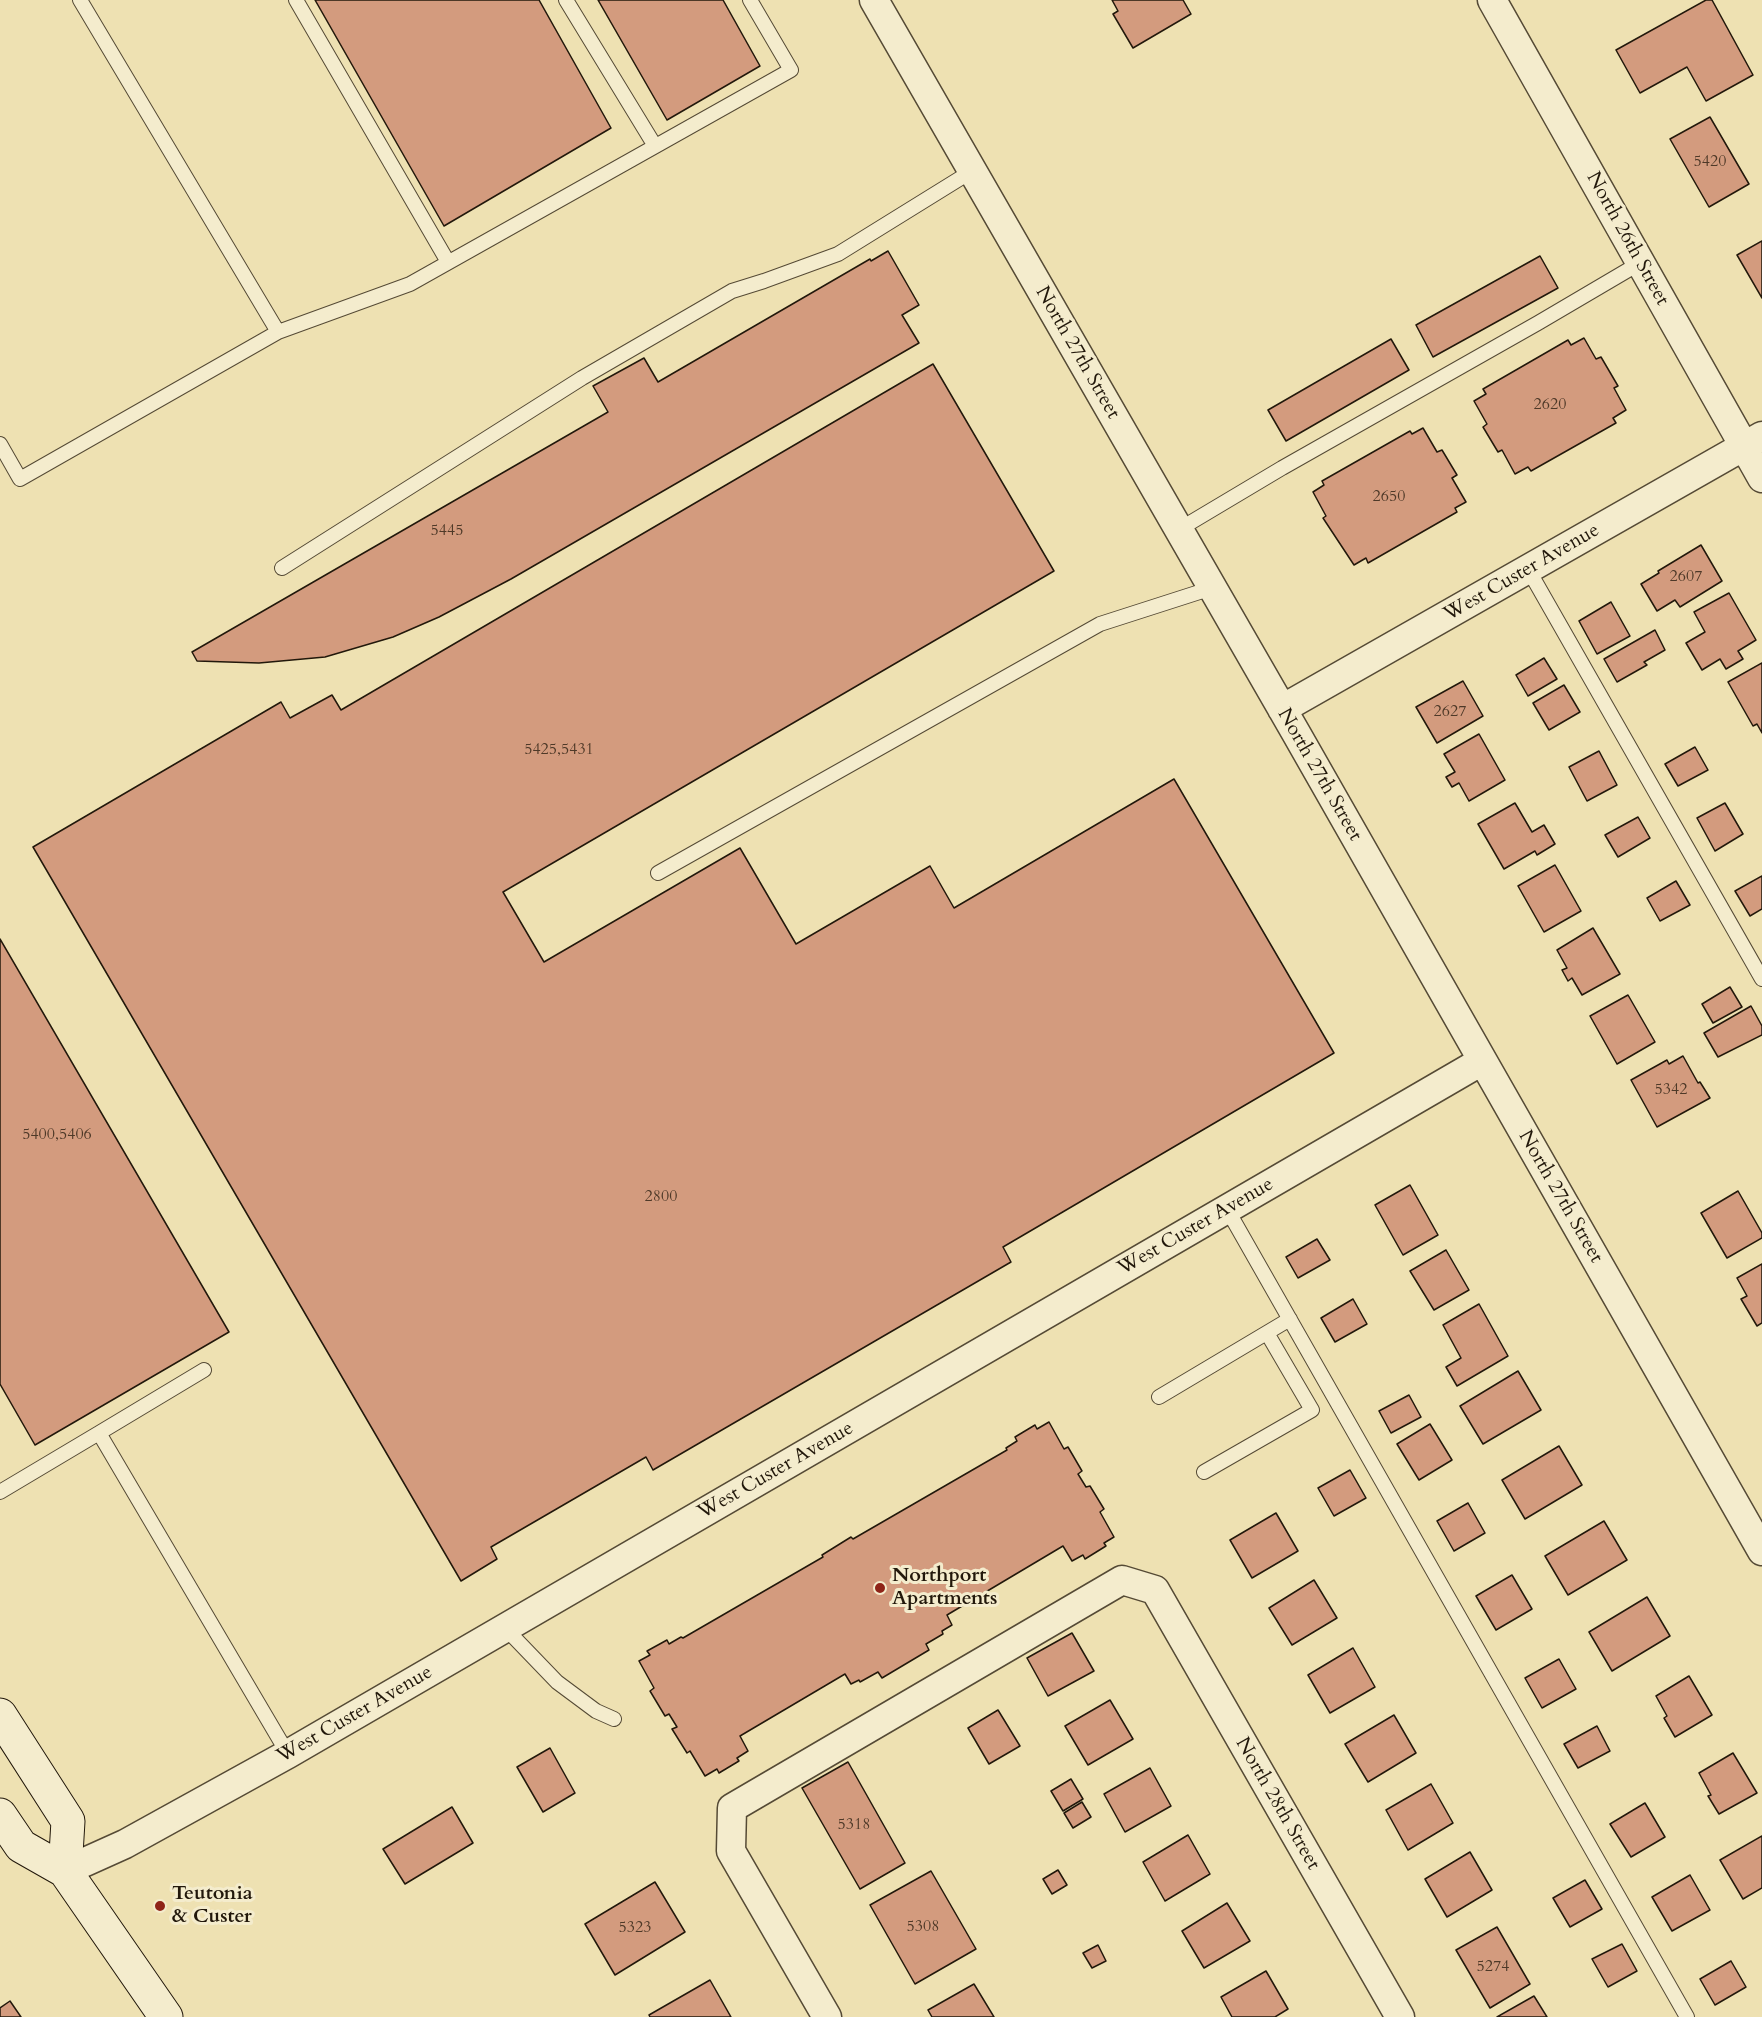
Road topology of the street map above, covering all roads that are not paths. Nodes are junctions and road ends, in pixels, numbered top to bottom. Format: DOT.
graph roads {
  1 [pos="80,0"];
  2 [pos="296,0"];
  3 [pos="566,0"];
  4 [pos="750,0"];
  5 [pos="874,0"];
  6 [pos="1492,0"];
  7 [pos="655,146"];
  8 [pos="972,171"];
  9 [pos="448,262"];
  10 [pos="1640,262"];
  11 [pos="278,332"];
  12 [pos="1753,442"];
  13 [pos="0,444"];
  14 [pos="1762,478"];
  15 [pos="1178,530"];
  16 [pos="282,568"];
  17 [pos="1528,569"];
  18 [pos="1212,588"];
  19 [pos="1282,709"];
  20 [pos="658,873"];
  21 [pos="1762,979"];
  22 [pos="1482,1061"];
  23 [pos="1227,1209"];
  24 [pos="1290,1319"];
  25 [pos="1267,1333"];
  26 [pos="204,1370"];
  27 [pos="1159,1397"];
  28 [pos="1335,1398"];
  29 [pos="1312,1410"];
  30 [pos="99,1432"];
  31 [pos="1204,1472"];
  32 [pos="0,1492"];
  33 [pos="1762,1551"];
  34 [pos="505,1628"];
  35 [pos="0,1715"];
  36 [pos="614,1719"];
  37 [pos="288,1754"];
  38 [pos="0,1815"];
  39 [pos="64,1871"];
  40 [pos="166,2017"];
  41 [pos="827,2017"];
  42 [pos="1400,2017"];
  43 [pos="1687,2017"];
  1 -- 11 [label="lane"];
  2 -- 9 [label="lane"];
  3 -- 7 [label="lane"];
  4 -- 7 [label="lane"];
  5 -- 8 [label="street, North 27th Street"];
  6 -- 10 [label="street, North 26th Street"];
  7 -- 9 [label="lane"];
  8 -- 15 [label="street, North 27th Street"];
  8 -- 16 [label="lane"];
  9 -- 11 [label="lane"];
  10 -- 12 [label="street, North 26th Street"];
  10 -- 15 [label="lane"];
  11 -- 13 [label="lane"];
  12 -- 14 [label="street, North 26th Street"];
  12 -- 17 [label="street, West Custer Avenue"];
  15 -- 18 [label="street, North 27th Street"];
  17 -- 19 [label="street, West Custer Avenue"];
  17 -- 21 [label="lane"];
  18 -- 19 [label="street, North 27th Street"];
  18 -- 20 [label="lane"];
  19 -- 22 [label="street, North 27th Street"];
  22 -- 23 [label="street, West Custer Avenue"];
  22 -- 33 [label="street, North 27th Street"];
  23 -- 24 [label="lane"];
  23 -- 34 [label="street, West Custer Avenue"];
  24 -- 25 [label="lane"];
  24 -- 28 [label="lane"];
  25 -- 27 [label="lane"];
  25 -- 29 [label="lane"];
  26 -- 30 [label="lane"];
  28 -- 29 [label="lane"];
  28 -- 43 [label="lane"];
  29 -- 31 [label="lane"];
  30 -- 32 [label="lane"];
  30 -- 37 [label="lane"];
  34 -- 36 [label="lane"];
  34 -- 37 [label="street, West Custer Avenue"];
  35 -- 39 [label="main road"];
  37 -- 39 [label="street, West Custer Avenue"];
  38 -- 39 [label="main road"];
  39 -- 40 [label="main road"];
  41 -- 42 [label="street, North 28th Street"];
}
